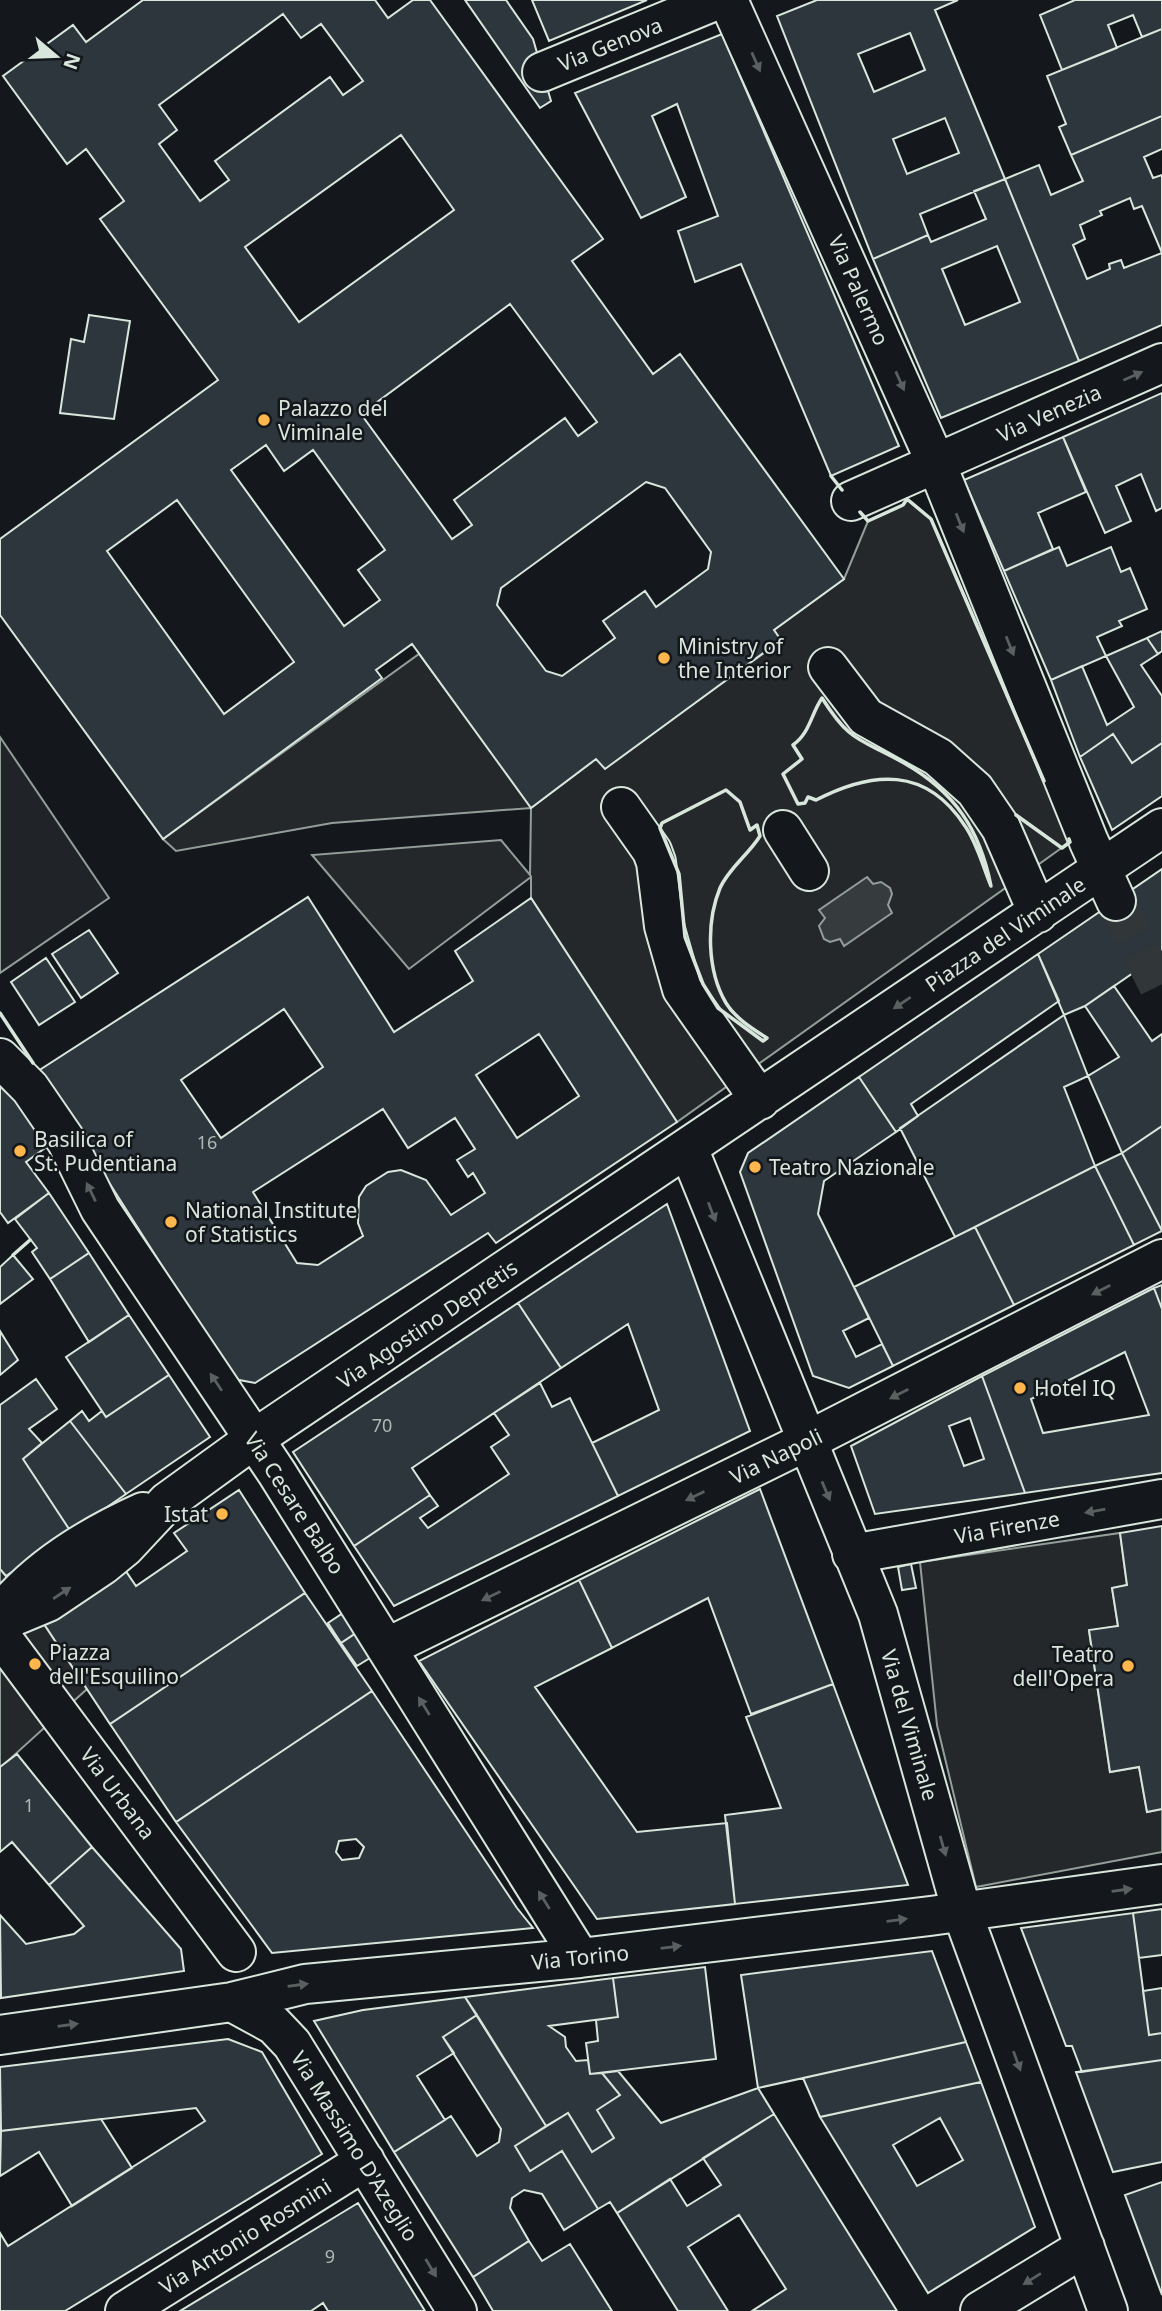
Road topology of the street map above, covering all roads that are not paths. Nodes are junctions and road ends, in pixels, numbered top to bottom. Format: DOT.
graph roads {
  1 [pos="718,0"];
  2 [pos="728,0"];
  3 [pos="542,72"];
  4 [pos="1162,363"];
  5 [pos="936,463"];
  6 [pos="851,501"];
  7 [pos="984,582"];
  8 [pos="828,667"];
  9 [pos="621,807"];
  10 [pos="1162,828"];
  11 [pos="783,830"];
  12 [pos="809,871"];
  13 [pos="1109,885"];
  14 [pos="1038,913"];
  15 [pos="0,1058"];
  16 [pos="760,1100"];
  17 [pos="688,1148"];
  18 [pos="1162,1259"];
  19 [pos="254,1439"];
  20 [pos="805,1442"];
  21 [pos="1162,1499"];
  22 [pos="167,1502"];
  23 [pos="852,1554"];
  24 [pos="0,1614"];
  25 [pos="0,1622"];
  26 [pos="0,1635"];
  27 [pos="388,1647"];
  28 [pos="1162,1884"];
  29 [pos="962,1912"];
  30 [pos="236,1952"];
  31 [pos="580,1958"];
  32 [pos="232,2002"];
  33 [pos="0,2035"];
  34 [pos="365,2161"];
  35 [pos="1085,2247"];
  36 [pos="125,2311"];
  37 [pos="457,2311"];
  38 [pos="980,2311"];
  39 [pos="1108,2311"];
  1 -- 3 [label="street, Via Genova"];
  2 -- 5 [label="street, Via Palermo, one-way"];
  5 -- 4 [label="street, Via Venezia, one-way"];
  5 -- 6 [label="street, Via Venezia"];
  5 -- 7 [label="street, Via Palermo, one-way"];
  7 -- 13 [label="street, Piazza del Viminale, one-way"];
  8 -- 14 [label="street"];
  9 -- 16 [label="street"];
  10 -- 13 [label="street"];
  11 -- 12 [label="street"];
  13 -- 14 [label="street, Piazza del Viminale"];
  14 -- 16 [label="street, Piazza del Viminale, one-way"];
  19 -- 15 [label="street, Via Cesare Balbo, one-way"];
  16 -- 17 [label="street, Piazza del Viminale"];
  17 -- 19 [label="street, Via Agostino Depretis"];
  17 -- 20 [label="street, Via del Viminale, one-way"];
  18 -- 20 [label="street, Via Napoli, one-way"];
  19 -- 22 [label="street, Via Agostino Depretis"];
  19 -- 27 [label="street, Via Cesare Balbo"];
  20 -- 23 [label="street, Via del Viminale, one-way"];
  20 -- 27 [label="street, Via Napoli, one-way"];
  21 -- 23 [label="street, Via Firenze, one-way"];
  22 -- 24 [label="street, Via Agostino Depretis"];
  25 -- 22 [label="street, Via Agostino Depretis, one-way"];
  23 -- 29 [label="street, Via del Viminale, one-way"];
  26 -- 30 [label="street, Via Urbana"];
  31 -- 27 [label="street, Via Cesare Balbo, one-way"];
  29 -- 28 [label="street, Via Torino, one-way"];
  31 -- 29 [label="street, Via Torino, one-way"];
  29 -- 35 [label="street, Via del Viminale, one-way"];
  32 -- 31 [label="street, Via Torino, one-way"];
  33 -- 32 [label="street, Via Torino, one-way"];
  32 -- 34 [label="street, Via Massimo D'Azeglio"];
  34 -- 36 [label="street, Via Antonio Rosmini"];
  34 -- 37 [label="street, Via Massimo D'Azeglio, one-way"];
  35 -- 38 [label="street, one-way"];
  35 -- 39 [label="street, Via del Viminale"];
}
